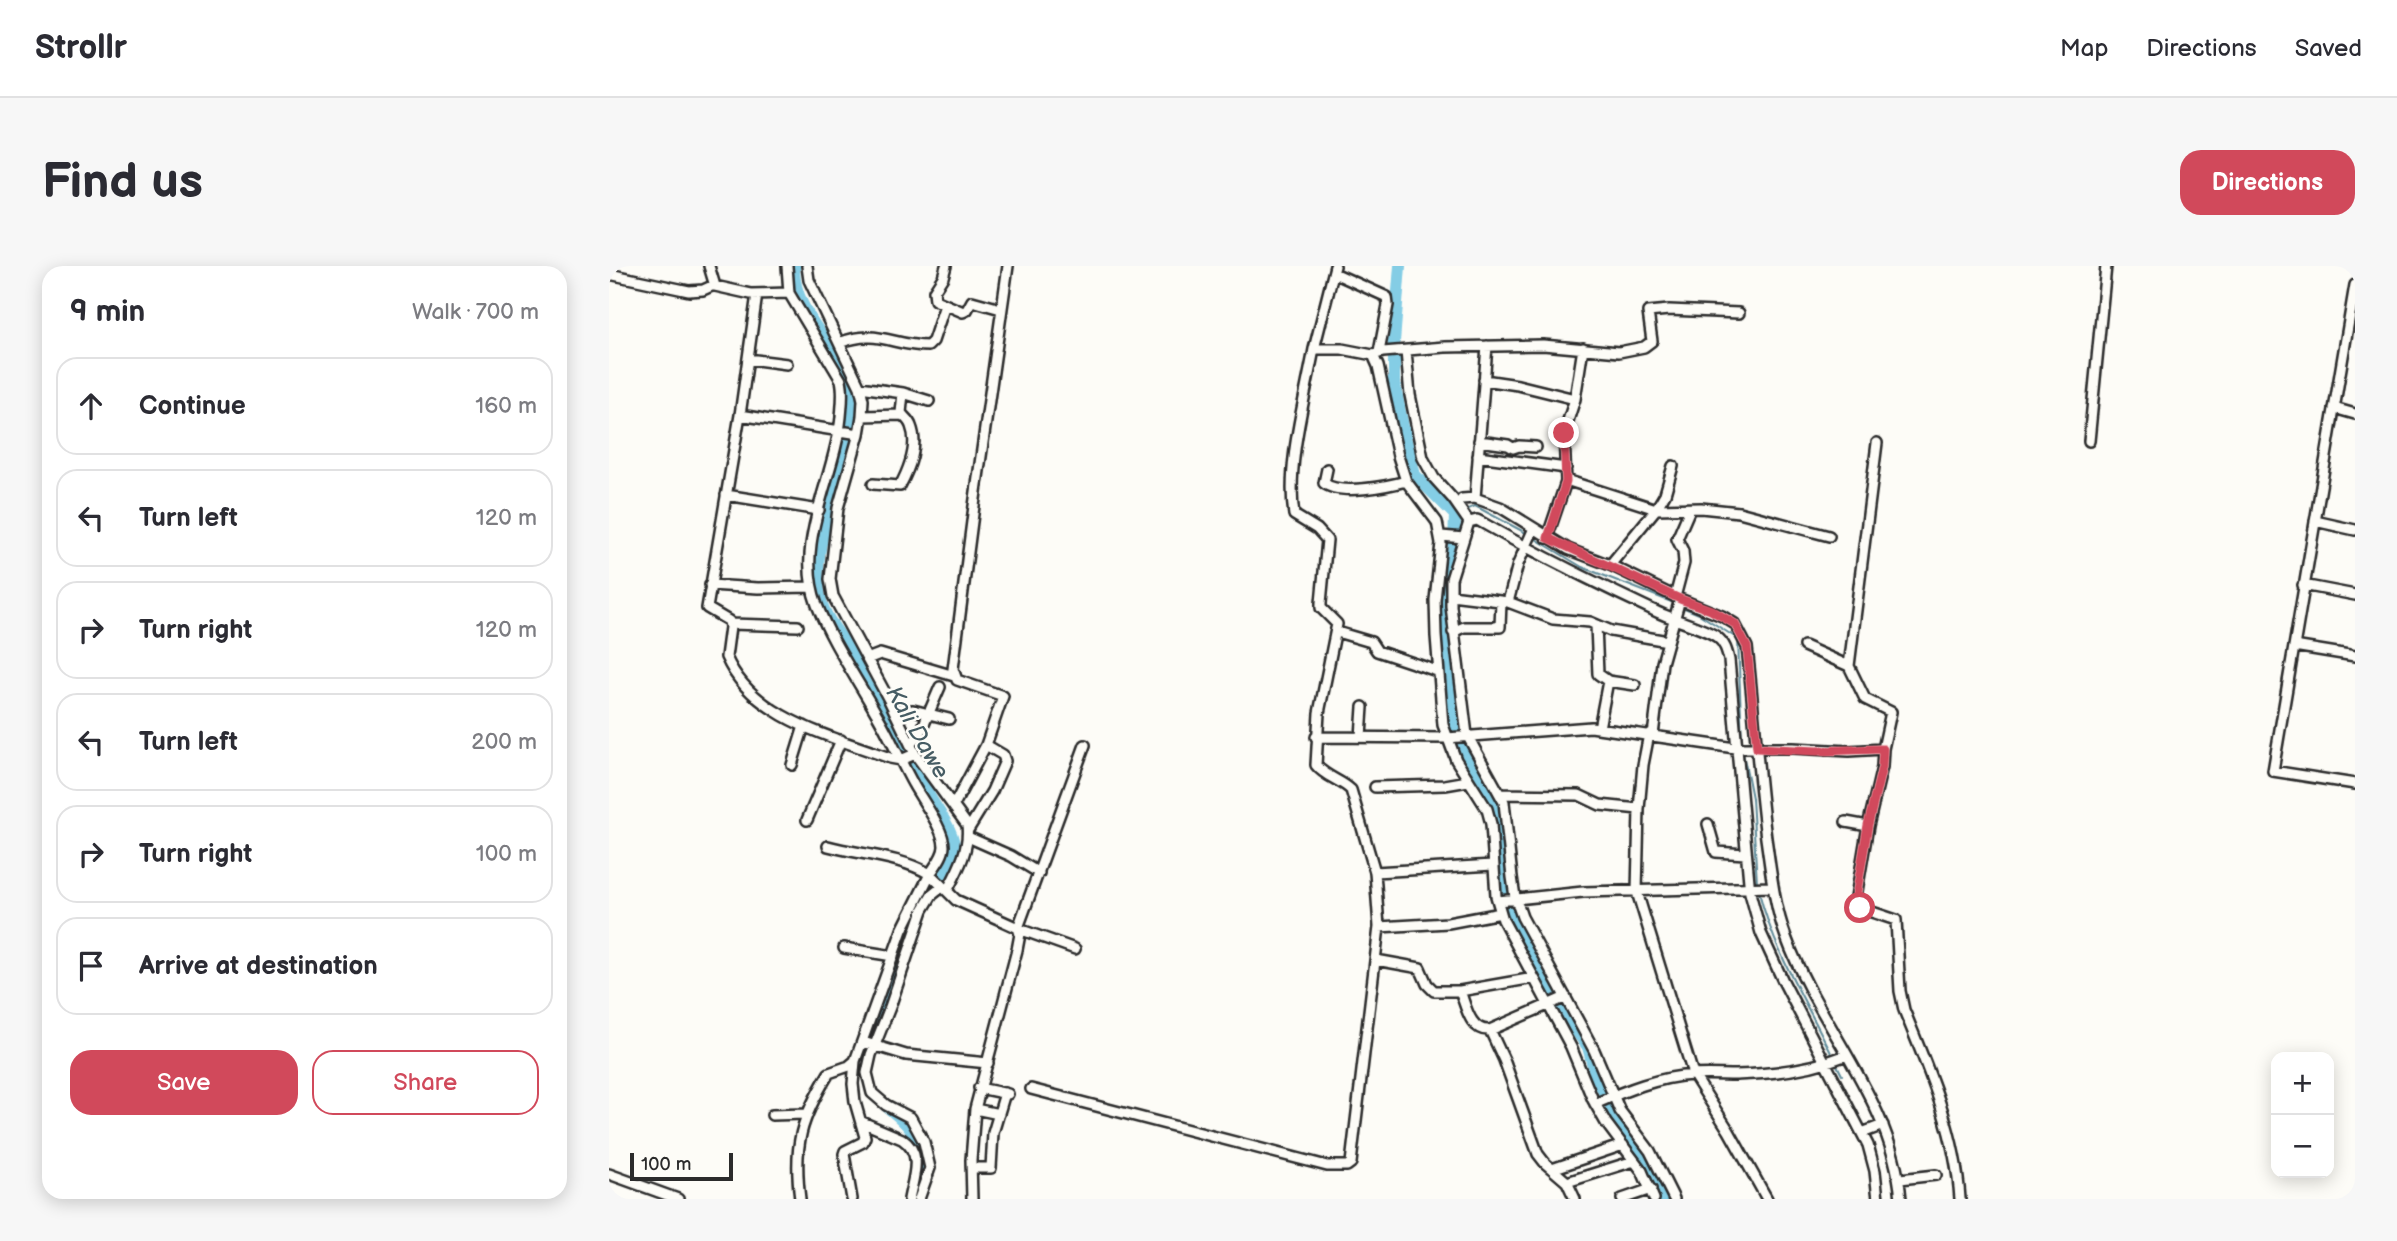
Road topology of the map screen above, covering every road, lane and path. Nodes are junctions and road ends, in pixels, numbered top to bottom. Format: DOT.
graph roads {
  1 [pos="709,266"];
  2 [pos="787,266"];
  3 [pos="807,266"];
  4 [pos="946,266"];
  5 [pos="1008,266"];
  6 [pos="2106,266"];
  7 [pos="1334,270"];
  8 [pos="609,274"];
  9 [pos="714,285"];
  10 [pos="2355,285"];
  11 [pos="789,293"];
  12 [pos="757,294"];
  13 [pos="945,305"];
  14 [pos="1001,309"];
  15 [pos="1739,313"];
  16 [pos="839,343"];
  17 [pos="1487,346"];
  18 [pos="1583,348"];
  19 [pos="1314,349"];
  20 [pos="1402,351"];
  21 [pos="1378,353"];
  22 [pos="748,359"];
  23 [pos="787,364"];
  24 [pos="1484,380"];
  25 [pos="860,387"];
  26 [pos="903,393"];
  27 [pos="1575,399"];
  28 [pos="929,401"];
  29 [pos="2334,408"];
  30 [pos="2355,414"];
  31 [pos="740,415"];
  32 [pos="902,415"];
  33 [pos="862,416"];
  34 [pos="850,432"];
  35 [pos="1479,441"];
  36 [pos="2089,441"];
  37 [pos="1877,443"];
  38 [pos="1536,447"];
  39 [pos="1478,456"];
  40 [pos="1673,466"];
  41 [pos="1566,468"];
  42 [pos="1327,469"];
  43 [pos="1566,480"];
  44 [pos="1406,481"];
  45 [pos="873,484"];
  46 [pos="726,495"];
  47 [pos="1475,498"];
  48 [pos="1461,504"];
  49 [pos="820,507"];
  50 [pos="838,508"];
  51 [pos="1656,509"];
  52 [pos="1690,509"];
  53 [pos="1469,521"];
  54 [pos="2315,521"];
  55 [pos="1533,530"];
  56 [pos="2355,530"];
  57 [pos="1444,536"];
  58 [pos="1829,536"];
  59 [pos="1462,538"];
  60 [pos="1548,538"];
  61 [pos="1525,545"];
  62 [pos="1610,565"];
  63 [pos="709,585"];
  64 [pos="2304,585"];
  65 [pos="812,587"];
  66 [pos="1451,595"];
  67 [pos="2355,595"];
  68 [pos="1678,600"];
  69 [pos="1505,602"];
  70 [pos="1674,619"];
  71 [pos="730,624"];
  72 [pos="1596,625"];
  73 [pos="798,626"];
  74 [pos="1337,632"];
  75 [pos="1453,632"];
  76 [pos="1668,641"];
  77 [pos="1804,646"];
  78 [pos="2294,646"];
  79 [pos="2355,656"];
  80 [pos="1849,666"];
  81 [pos="862,667"];
  82 [pos="1437,671"];
  83 [pos="954,676"];
  84 [pos="1608,681"];
  85 [pos="1635,685"];
  86 [pos="940,687"];
  87 [pos="1363,707"];
  88 [pos="895,713"];
  89 [pos="930,713"];
  90 [pos="949,719"];
  91 [pos="804,726"];
  92 [pos="1599,727"];
  93 [pos="1651,734"];
  94 [pos="1466,736"];
  95 [pos="1316,737"];
  96 [pos="1361,737"];
  97 [pos="1449,738"];
  98 [pos="841,740"];
  99 [pos="910,744"];
  100 [pos="986,745"];
  101 [pos="1085,745"];
  102 [pos="1737,748"];
  103 [pos="1755,748"];
  104 [pos="1883,749"];
  105 [pos="907,757"];
  106 [pos="792,765"];
  107 [pos="1468,781"];
  108 [pos="2355,785"];
  109 [pos="1375,787"];
  110 [pos="1501,794"];
  111 [pos="954,805"];
  112 [pos="1639,809"];
  113 [pos="807,820"];
  114 [pos="1846,822"];
  115 [pos="1708,824"];
  116 [pos="1868,825"];
  117 [pos="968,833"];
  118 [pos="828,846"];
  119 [pos="1745,854"];
  120 [pos="1493,865"];
  121 [pos="1375,872"];
  122 [pos="1039,873"];
  123 [pos="938,883"];
  124 [pos="1770,887"];
  125 [pos="1751,888"];
  126 [pos="1637,892"];
  127 [pos="1514,898"];
  128 [pos="1499,901"];
  129 [pos="1501,912"];
  130 [pos="1379,927"];
  131 [pos="1018,929"];
  132 [pos="844,948"];
  133 [pos="1075,949"];
  134 [pos="893,956"];
  135 [pos="1376,960"];
  136 [pos="1534,978"];
  137 [pos="1460,990"];
  138 [pos="1563,998"];
  139 [pos="1548,1005"];
  140 [pos="1490,1030"];
  141 [pos="870,1044"];
  142 [pos="1844,1056"];
  143 [pos="855,1061"];
  144 [pos="988,1063"];
  145 [pos="1826,1063"];
  146 [pos="1693,1074"];
  147 [pos="979,1088"];
  148 [pos="1031,1089"];
  149 [pos="1612,1096"];
  150 [pos="1597,1103"];
  151 [pos="975,1109"];
  152 [pos="806,1114"];
  153 [pos="999,1114"];
  154 [pos="772,1115"];
  155 [pos="862,1122"];
  156 [pos="1883,1125"];
  157 [pos="1862,1133"];
  158 [pos="1623,1145"];
  159 [pos="1634,1161"];
  160 [pos="972,1168"];
  161 [pos="1552,1169"];
  162 [pos="609,1174"];
  163 [pos="1936,1175"];
  164 [pos="1900,1179"];
  165 [pos="1567,1182"];
  166 [pos="1653,1194"];
  167 [pos="678,1199"];
  168 [pos="800,1199"];
  169 [pos="852,1199"];
  170 [pos="909,1199"];
  171 [pos="919,1199"];
  172 [pos="972,1199"];
  173 [pos="1575,1199"];
  174 [pos="1622,1199"];
  175 [pos="1674,1199"];
  176 [pos="1767,1199"];
  177 [pos="1878,1199"];
  178 [pos="1901,1199"];
  179 [pos="1960,1199"];
  1 -- 9 [label="street"];
  2 -- 11 [label="street"];
  3 -- 16 [label="street"];
  4 -- 13 [label="street"];
  5 -- 14 [label="street"];
  6 -- 36 [label="street"];
  7 -- 19 [label="street"];
  7 -- 21 [label="street"];
  8 -- 9 [label="street"];
  9 -- 12 [label="street"];
  10 -- 29 [label="street"];
  11 -- 12 [label="street"];
  11 -- 34 [label="street"];
  12 -- 22 [label="street"];
  13 -- 14 [label="street"];
  13 -- 16 [label="street"];
  14 -- 83 [label="street"];
  15 -- 18 [label="street"];
  16 -- 25 [label="street"];
  17 -- 18 [label="street"];
  17 -- 20 [label="street"];
  17 -- 24 [label="street"];
  18 -- 27 [label="street"];
  19 -- 21 [label="street"];
  19 -- 74 [label="street"];
  20 -- 21 [label="street"];
  20 -- 48 [label="street"];
  21 -- 44 [label="street"];
  22 -- 23 [label="street"];
  22 -- 31 [label="street"];
  24 -- 27 [label="street"];
  24 -- 35 [label="street"];
  25 -- 26 [label="street"];
  25 -- 33 [label="street"];
  26 -- 28 [label="street"];
  26 -- 32 [label="street"];
  27 -- 41 [label="street"];
  29 -- 30 [label="street"];
  29 -- 54 [label="street"];
  31 -- 34 [label="street"];
  31 -- 46 [label="street"];
  32 -- 33 [label="street"];
  32 -- 45 [label="street"];
  33 -- 34 [label="street"];
  34 -- 49 [label="street"];
  34 -- 50 [label="street"];
  35 -- 38 [label="street"];
  35 -- 39 [label="street"];
  37 -- 80 [label="street"];
  39 -- 41 [label="street"];
  39 -- 47 [label="street"];
  40 -- 51 [label="street"];
  41 -- 43 [label="street"];
  42 -- 44 [label="street"];
  43 -- 51 [label="street"];
  43 -- 60 [label="street"];
  44 -- 57 [label="street"];
  46 -- 49 [label="street"];
  46 -- 63 [label="street"];
  47 -- 48 [label="street"];
  47 -- 55 [label="street"];
  48 -- 53 [label="street"];
  49 -- 50 [label="street"];
  49 -- 65 [label="street"];
  50 -- 81 [label="street"];
  51 -- 52 [label="street"];
  51 -- 62 [label="street"];
  52 -- 58 [label="street"];
  52 -- 68 [label="street"];
  53 -- 59 [label="street"];
  53 -- 61 [label="street"];
  54 -- 56 [label="street"];
  54 -- 64 [label="street"];
  55 -- 60 [label="street"];
  55 -- 61 [label="street"];
  57 -- 59 [label="street"];
  57 -- 82 [label="street"];
  59 -- 66 [label="street"];
  60 -- 62 [label="street"];
  61 -- 69 [label="street"];
  61 -- 70 [label="street"];
  62 -- 68 [label="street"];
  63 -- 65 [label="street"];
  63 -- 71 [label="street"];
  64 -- 67 [label="street"];
  64 -- 78 [label="street"];
  65 -- 81 [label="street"];
  66 -- 69 [label="street"];
  66 -- 75 [label="street"];
  68 -- 70 [label="street"];
  68 -- 103 [label="street"];
  69 -- 72 [label="street"];
  69 -- 75 [label="street"];
  70 -- 76 [label="street"];
  70 -- 102 [label="street"];
  71 -- 73 [label="street"];
  71 -- 91 [label="street"];
  72 -- 76 [label="street"];
  72 -- 84 [label="street"];
  74 -- 82 [label="street"];
  74 -- 95 [label="street"];
  75 -- 94 [label="street"];
  76 -- 93 [label="street"];
  77 -- 80 [label="street"];
  78 -- 79 [label="street"];
  78 -- 108 [label="street"];
  80 -- 104 [label="street"];
  81 -- 83 [label="street"];
  81 -- 88 [label="street"];
  81 -- 105 [label="street"];
  82 -- 97 [label="street"];
  83 -- 100 [label="street"];
  84 -- 85 [label="street"];
  84 -- 92 [label="street"];
  86 -- 89 [label="street"];
  87 -- 96 [label="street"];
  88 -- 89 [label="street"];
  88 -- 99 [label="street"];
  89 -- 90 [label="street"];
  89 -- 99 [label="street"];
  91 -- 98 [label="street"];
  91 -- 106 [label="street"];
  92 -- 93 [label="street"];
  92 -- 94 [label="street"];
  93 -- 102 [label="street"];
  93 -- 112 [label="street"];
  94 -- 97 [label="street"];
  94 -- 110 [label="street"];
  95 -- 96 [label="street"];
  95 -- 121 [label="street"];
  96 -- 97 [label="street"];
  97 -- 107 [label="street"];
  98 -- 105 [label="street"];
  98 -- 113 [label="street"];
  99 -- 105 [label="street"];
  100 -- 111 [label="street"];
  100 -- 117 [label="street"];
  101 -- 122 [label="street"];
  102 -- 103 [label="street"];
  102 -- 119 [label="street"];
  103 -- 104 [label="street"];
  103 -- 124 [label="street"];
  104 -- 116 [label="street"];
  105 -- 111 [label="street"];
  105 -- 123 [label="street"];
  107 -- 109 [label="street"];
  107 -- 120 [label="street"];
  110 -- 112 [label="street"];
  110 -- 127 [label="street"];
  111 -- 117 [label="street"];
  112 -- 126 [label="street"];
  114 -- 116 [label="street"];
  115 -- 119 [label="street"];
  116 -- 179 [label="street"];
  117 -- 122 [label="street"];
  117 -- 123 [label="street"];
  118 -- 123 [label="street"];
  119 -- 125 [label="street"];
  120 -- 121 [label="street"];
  120 -- 128 [label="street"];
  121 -- 130 [label="street"];
  122 -- 131 [label="street"];
  123 -- 131 [label="street"];
  123 -- 134 [label="street"];
  123 -- 141 [label="street"];
  124 -- 125 [label="street"];
  124 -- 142 [label="street"];
  125 -- 126 [label="street"];
  125 -- 145 [label="street"];
  126 -- 127 [label="street"];
  126 -- 146 [label="street"];
  127 -- 128 [label="street"];
  127 -- 138 [label="street"];
  128 -- 129 [label="street"];
  129 -- 130 [label="street"];
  129 -- 136 [label="street"];
  130 -- 135 [label="street"];
  131 -- 133 [label="street"];
  131 -- 144 [label="street"];
  132 -- 134 [label="street"];
  134 -- 141 [label="street"];
  135 -- 137 [label="street"];
  135 -- 148 [label="street"];
  136 -- 137 [label="street"];
  136 -- 139 [label="street"];
  137 -- 140 [label="street"];
  138 -- 139 [label="street"];
  138 -- 149 [label="street"];
  139 -- 140 [label="street"];
  139 -- 150 [label="street"];
  140 -- 161 [label="street"];
  141 -- 143 [label="street"];
  141 -- 144 [label="street"];
  141 -- 171 [label="street"];
  142 -- 145 [label="street"];
  142 -- 156 [label="street"];
  143 -- 152 [label="street"];
  143 -- 155 [label="street"];
  144 -- 147 [label="street"];
  145 -- 146 [label="street"];
  145 -- 157 [label="street"];
  146 -- 149 [label="street"];
  146 -- 176 [label="street"];
  147 -- 151 [label="street"];
  147 -- 153 [label="street"];
  149 -- 150 [label="street"];
  149 -- 175 [label="street"];
  150 -- 158 [label="street"];
  151 -- 153 [label="street"];
  151 -- 160 [label="street"];
  152 -- 154 [label="street"];
  152 -- 168 [label="street"];
  153 -- 160 [label="street"];
  155 -- 169 [label="street"];
  155 -- 170 [label="street"];
  156 -- 157 [label="street"];
  156 -- 164 [label="street"];
  157 -- 177 [label="street"];
  158 -- 159 [label="street"];
  158 -- 161 [label="street"];
  159 -- 165 [label="street"];
  159 -- 166 [label="street"];
  160 -- 172 [label="street"];
  161 -- 165 [label="street"];
  162 -- 167 [label="street"];
  163 -- 164 [label="street"];
  164 -- 178 [label="street"];
  165 -- 173 [label="street"];
  166 -- 174 [label="street"];
}
